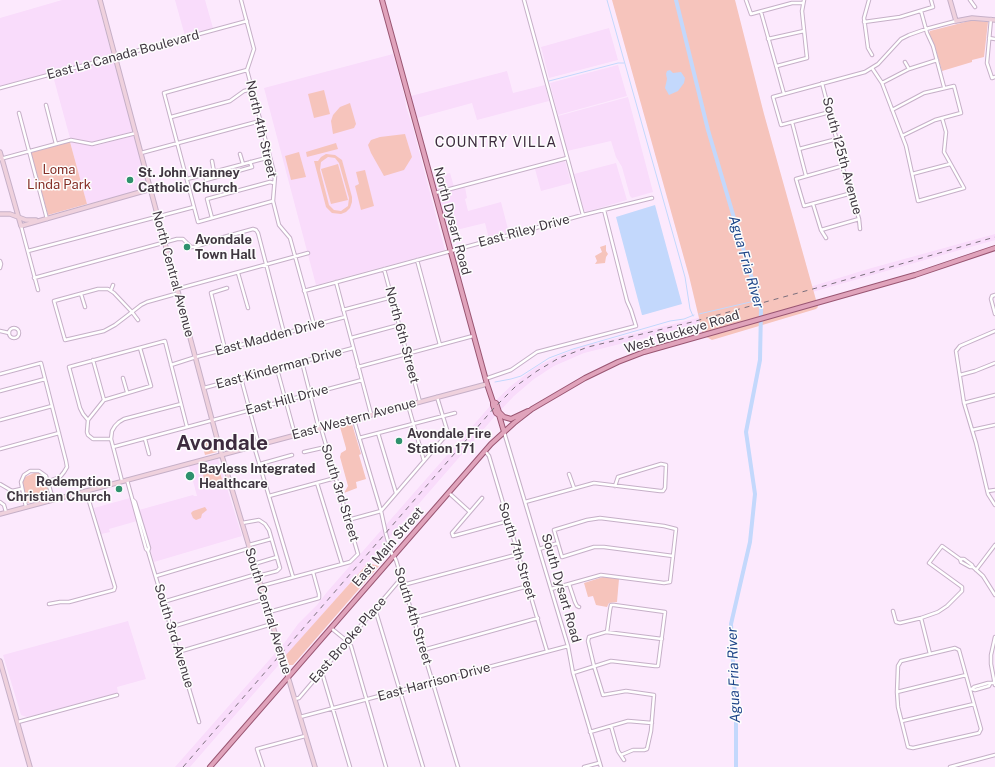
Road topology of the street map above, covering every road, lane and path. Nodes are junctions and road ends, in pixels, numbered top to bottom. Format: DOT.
graph roads {
  1 [pos="100,0"];
  2 [pos="241,0"];
  3 [pos="382,0"];
  4 [pos="524,0"];
  5 [pos="746,0"];
  6 [pos="869,0"];
  7 [pos="931,0"];
  8 [pos="950,0"];
  9 [pos="970,0"];
  10 [pos="803,2"];
  11 [pos="975,7"];
  12 [pos="921,11"];
  13 [pos="761,12"];
  14 [pos="993,20"];
  15 [pos="956,21"];
  16 [pos="247,22"];
  17 [pos="864,22"];
  18 [pos="926,29"];
  19 [pos="804,31"];
  20 [pos="989,38"];
  21 [pos="995,38"];
  22 [pos="768,39"];
  23 [pos="872,55"];
  24 [pos="116,57"];
  25 [pos="937,60"];
  26 [pos="905,62"];
  27 [pos="777,66"];
  28 [pos="872,68"];
  29 [pos="909,69"];
  30 [pos="247,70"];
  31 [pos="993,78"];
  32 [pos="822,83"];
  33 [pos="882,83"];
  34 [pos="944,87"];
  35 [pos="0,88"];
  36 [pos="252,89"];
  37 [pos="784,94"];
  38 [pos="46,105"];
  39 [pos="892,110"];
  40 [pos="830,112"];
  41 [pos="19,113"];
  42 [pos="171,117"];
  43 [pos="942,118"];
  44 [pos="261,121"];
  45 [pos="792,122"];
  46 [pos="136,133"];
  47 [pos="902,136"];
  48 [pos="837,139"];
  49 [pos="56,144"];
  50 [pos="177,144"];
  51 [pos="799,149"];
  52 [pos="29,151"];
  53 [pos="0,152"];
  54 [pos="141,153"];
  55 [pos="240,154"];
  56 [pos="270,157"];
  57 [pos="567,158"];
  58 [pos="1,159"];
  59 [pos="212,161"];
  60 [pos="250,162"];
  61 [pos="243,164"];
  62 [pos="950,164"];
  63 [pos="842,166"];
  64 [pos="214,172"];
  65 [pos="204,174"];
  66 [pos="912,174"];
  67 [pos="806,176"];
  68 [pos="187,179"];
  69 [pos="274,183"];
  70 [pos="151,189"];
  71 [pos="852,192"];
  72 [pos="434,194"];
  73 [pos="652,198"];
  74 [pos="273,202"];
  75 [pos="813,204"];
  76 [pos="194,207"];
  77 [pos="604,210"];
  78 [pos="0,214"];
  79 [pos="582,215"];
  80 [pos="17,216"];
  81 [pos="158,217"];
  82 [pos="212,218"];
  83 [pos="47,219"];
  84 [pos="859,219"];
  85 [pos="41,220"];
  86 [pos="21,226"];
  87 [pos="860,229"];
  88 [pos="821,230"];
  89 [pos="826,238"];
  90 [pos="165,242"];
  91 [pos="995,248"];
  92 [pos="28,251"];
  93 [pos="450,252"];
  94 [pos="308,253"];
  95 [pos="295,257"];
  96 [pos="417,260"];
  97 [pos="0,261"];
  98 [pos="267,265"];
  99 [pos="0,268"];
  100 [pos="384,269"];
  101 [pos="238,272"];
  102 [pos="34,278"];
  103 [pos="336,282"];
  104 [pos="113,285"];
  105 [pos="227,288"];
  106 [pos="38,290"];
  107 [pos="111,290"];
  108 [pos="178,291"];
  109 [pos="304,291"];
  110 [pos="81,294"];
  111 [pos="995,294"];
  112 [pos="392,297"];
  113 [pos="85,307"];
  114 [pos="248,308"];
  115 [pos="343,310"];
  116 [pos="132,312"];
  117 [pos="995,314"];
  118 [pos="345,317"];
  119 [pos="138,320"];
  120 [pos="399,325"];
  121 [pos="314,326"];
  122 [pos="0,331"];
  123 [pos="995,331"];
  124 [pos="9,333"];
  125 [pos="284,333"];
  126 [pos="473,336"];
  127 [pos="351,338"];
  128 [pos="440,345"];
  129 [pos="140,348"];
  130 [pos="353,348"];
  131 [pos="225,350"];
  132 [pos="407,354"];
  133 [pos="196,357"];
  134 [pos="93,360"];
  135 [pos="302,362"];
  136 [pos="995,363"];
  137 [pos="171,365"];
  138 [pos="358,367"];
  139 [pos="277,368"];
  140 [pos="0,374"];
  141 [pos="960,375"];
  142 [pos="45,378"];
  143 [pos="124,378"];
  144 [pos="241,378"];
  145 [pos="485,379"];
  146 [pos="362,380"];
  147 [pos="487,384"];
  148 [pos="204,388"];
  149 [pos="0,391"];
  150 [pos="127,392"];
  151 [pos="310,394"];
  152 [pos="995,395"];
  153 [pos="437,397"];
  154 [pos="104,400"];
  155 [pos="286,401"];
  156 [pos="420,402"];
  157 [pos="964,403"];
  158 [pos="181,404"];
  159 [pos="407,405"];
  160 [pos="52,406"];
  161 [pos="532,409"];
  162 [pos="250,411"];
  163 [pos="371,414"];
  164 [pos="455,414"];
  165 [pos="499,414"];
  166 [pos="443,416"];
  167 [pos="354,419"];
  168 [pos="0,420"];
  169 [pos="88,420"];
  170 [pos="213,421"];
  171 [pos="413,424"];
  172 [pos="995,425"];
  173 [pos="187,427"];
  174 [pos="320,428"];
  175 [pos="972,430"];
  176 [pos="504,432"];
  177 [pos="59,433"];
  178 [pos="378,433"];
  179 [pos="295,435"];
  180 [pos="359,438"];
  181 [pos="93,439"];
  182 [pos="111,439"];
  183 [pos="145,439"];
  184 [pos="90,442"];
  185 [pos="256,445"];
  186 [pos="113,447"];
  187 [pos="326,447"];
  188 [pos="0,449"];
  189 [pos="485,451"];
  190 [pos="304,452"];
  191 [pos="149,454"];
  192 [pos="222,454"];
  193 [pos="292,455"];
  194 [pos="424,461"];
  195 [pos="260,464"];
  196 [pos="569,474"];
  197 [pos="335,478"];
  198 [pos="127,480"];
  199 [pos="49,481"];
  200 [pos="122,481"];
  201 [pos="318,483"];
  202 [pos="0,484"];
  203 [pos="615,486"];
  204 [pos="574,488"];
  205 [pos="21,489"];
  206 [pos="995,490"];
  207 [pos="86,491"];
  208 [pos="449,492"];
  209 [pos="988,492"];
  210 [pos="396,493"];
  211 [pos="269,496"];
  212 [pos="482,498"];
  213 [pos="53,499"];
  214 [pos="0,502"];
  215 [pos="525,502"];
  216 [pos="995,505"];
  217 [pos="26,507"];
  218 [pos="381,511"];
  219 [pos="6,512"];
  220 [pos="470,512"];
  221 [pos="0,514"];
  222 [pos="348,520"];
  223 [pos="508,521"];
  224 [pos="242,523"];
  225 [pos="272,539"];
  226 [pos="558,543"];
  227 [pos="995,545"];
  228 [pos="249,547"];
  229 [pos="539,549"];
  230 [pos="518,554"];
  231 [pos="394,555"];
  232 [pos="673,556"];
  233 [pos="277,557"];
  234 [pos="254,564"];
  235 [pos="342,564"];
  236 [pos="976,570"];
  237 [pos="313,572"];
  238 [pos="258,575"];
  239 [pos="156,576"];
  240 [pos="293,577"];
  241 [pos="402,581"];
  242 [pos="569,584"];
  243 [pos="403,585"];
  244 [pos="261,586"];
  245 [pos="528,586"];
  246 [pos="551,589"];
  247 [pos="995,595"];
  248 [pos="265,599"];
  249 [pos="163,602"];
  250 [pos="49,604"];
  251 [pos="579,607"];
  252 [pos="374,610"];
  253 [pos="893,611"];
  254 [pos="269,612"];
  255 [pos="413,618"];
  256 [pos="538,618"];
  257 [pos="921,618"];
  258 [pos="272,624"];
  259 [pos="171,627"];
  260 [pos="331,628"];
  261 [pos="607,632"];
  262 [pos="995,637"];
  263 [pos="662,639"];
  264 [pos="347,641"];
  265 [pos="568,646"];
  266 [pos="423,650"];
  267 [pos="547,651"];
  268 [pos="178,652"];
  269 [pos="930,654"];
  270 [pos="0,661"];
  271 [pos="594,666"];
  272 [pos="321,672"];
  273 [pos="573,673"];
  274 [pos="966,675"];
  275 [pos="288,677"];
  276 [pos="432,682"];
  277 [pos="995,684"];
  278 [pos="971,689"];
  279 [pos="400,691"];
  280 [pos="897,692"];
  281 [pos="117,695"];
  282 [pos="294,699"];
  283 [pos="366,699"];
  284 [pos="974,704"];
  285 [pos="333,708"];
  286 [pos="300,717"];
  287 [pos="902,721"];
  288 [pos="18,722"];
  289 [pos="199,722"];
  290 [pos="652,723"];
  291 [pos="611,726"];
  292 [pos="590,732"];
  293 [pos="305,736"];
  294 [pos="621,755"];
  295 [pos="995,756"];
  296 [pos="624,760"];
  297 [pos="599,763"];
  298 [pos="386,766"];
  299 [pos="30,767"];
  300 [pos="210,767"];
  301 [pos="262,767"];
  302 [pos="315,767"];
  303 [pos="350,767"];
  304 [pos="382,767"];
  305 [pos="423,767"];
  306 [pos="458,767"];
  307 [pos="584,767"];
  308 [pos="601,767"];
  309 [pos="950,767"];
  1 -- 24 [label="street, North Central Avenue"];
  2 -- 16 [label="street, North 4th Street"];
  3 -- 72 [label="main road, North Dysart Road"];
  4 -- 57 [label="street"];
  5 -- 13 [label="street"];
  6 -- 17 [label="street"];
  7 -- 12 [label="street"];
  8 -- 15 [label="street"];
  9 -- 11 [label="street"];
  10 -- 13 [label="street"];
  10 -- 19 [label="street"];
  12 -- 17 [label="street"];
  12 -- 18 [label="street"];
  13 -- 22 [label="street"];
  14 -- 15 [label="street"];
  14 -- 20 [label="street"];
  15 -- 18 [label="street"];
  16 -- 24 [label="street, East La Canada Boulevard"];
  16 -- 30 [label="street, North 4th Street"];
  17 -- 23 [label="street"];
  18 -- 25 [label="street"];
  18 -- 28 [label="street"];
  19 -- 22 [label="street"];
  19 -- 27 [label="street"];
  20 -- 21 [label="street"];
  20 -- 31 [label="street"];
  22 -- 27 [label="street"];
  24 -- 35 [label="street, East La Canada Boulevard"];
  24 -- 46 [label="street, North Central Avenue"];
  25 -- 29 [label="street"];
  25 -- 34 [label="street"];
  26 -- 29 [label="street"];
  27 -- 37 [label="street"];
  28 -- 32 [label="street"];
  28 -- 33 [label="street"];
  29 -- 33 [label="street"];
  30 -- 36 [label="street, North 4th Street"];
  30 -- 42 [label="street"];
  32 -- 37 [label="street"];
  32 -- 40 [label="street, South 125th Avenue"];
  33 -- 39 [label="street"];
  34 -- 39 [label="street"];
  34 -- 43 [label="street"];
  36 -- 42 [label="street"];
  36 -- 44 [label="street, North 4th Street"];
  37 -- 45 [label="street"];
  38 -- 49 [label="street"];
  39 -- 47 [label="street"];
  40 -- 45 [label="street"];
  40 -- 48 [label="street, South 125th Avenue"];
  41 -- 52 [label="street"];
  42 -- 50 [label="street"];
  43 -- 47 [label="street"];
  43 -- 62 [label="street"];
  44 -- 50 [label="street"];
  44 -- 56 [label="street, North 4th Street"];
  45 -- 51 [label="street"];
  46 -- 49 [label="street"];
  46 -- 54 [label="street, North Central Avenue"];
  47 -- 66 [label="street"];
  48 -- 51 [label="street"];
  48 -- 63 [label="street, South 125th Avenue"];
  49 -- 52 [label="street"];
  50 -- 54 [label="street"];
  50 -- 68 [label="street"];
  51 -- 67 [label="street"];
  52 -- 58 [label="street"];
  52 -- 83 [label="street"];
  53 -- 58 [label="street"];
  54 -- 70 [label="street, North Central Avenue"];
  55 -- 61 [label="street"];
  56 -- 60 [label="street"];
  56 -- 69 [label="street, North 4th Street"];
  57 -- 72 [label="street"];
  57 -- 79 [label="street"];
  58 -- 80 [label="street"];
  59 -- 64 [label="street"];
  60 -- 61 [label="street"];
  60 -- 65 [label="street"];
  61 -- 64 [label="street"];
  62 -- 66 [label="street"];
  62 -- 66 [label="street"];
  63 -- 67 [label="street"];
  63 -- 71 [label="street, South 125th Avenue"];
  64 -- 65 [label="street"];
  65 -- 68 [label="street"];
  67 -- 75 [label="street"];
  68 -- 76 [label="street"];
  69 -- 74 [label="street, North 4th Street"];
  69 -- 82 [label="street"];
  70 -- 81 [label="street, North Central Avenue"];
  70 -- 83 [label="street"];
  71 -- 75 [label="street"];
  71 -- 84 [label="street, South 125th Avenue"];
  72 -- 93 [label="main road, North Dysart Road"];
  73 -- 77 [label="street, East Riley Drive"];
  74 -- 82 [label="street"];
  74 -- 95 [label="street, North 4th Street"];
  75 -- 88 [label="street"];
  76 -- 81 [label="street"];
  76 -- 82 [label="street"];
  77 -- 79 [label="street, East Riley Drive"];
  77 -- 145 [label="street"];
  78 -- 80 [label="street"];
  79 -- 93 [label="street, East Riley Drive"];
  80 -- 85 [label="street"];
  80 -- 86 [label="street"];
  81 -- 90 [label="street, North Central Avenue"];
  81 -- 92 [label="street"];
  83 -- 85 [label="street"];
  84 -- 87 [label="street, South 125th Avenue"];
  84 -- 88 [label="street"];
  85 -- 86 [label="street"];
  86 -- 92 [label="street"];
  88 -- 89 [label="street"];
  90 -- 98 [label="street"];
  90 -- 102 [label="street"];
  90 -- 108 [label="street, North Central Avenue"];
  91 -- 161 [label="main road, West Buckeye Road"];
  92 -- 102 [label="street"];
  93 -- 96 [label="street, East Riley Drive"];
  93 -- 126 [label="main road, North Dysart Road"];
  94 -- 95 [label="street"];
  95 -- 98 [label="street"];
  95 -- 109 [label="street, North 4th Street"];
  96 -- 100 [label="street, East Riley Drive"];
  96 -- 128 [label="street"];
  97 -- 99 [label="street"];
  98 -- 101 [label="street"];
  98 -- 125 [label="street"];
  100 -- 103 [label="street, East Riley Drive"];
  100 -- 112 [label="street, North 6th Street"];
  101 -- 108 [label="street"];
  101 -- 114 [label="street"];
  102 -- 106 [label="street"];
  103 -- 109 [label="street, East Riley Drive"];
  103 -- 115 [label="street"];
  104 -- 107 [label="street"];
  105 -- 131 [label="street"];
  107 -- 110 [label="street"];
  107 -- 116 [label="street"];
  108 -- 116 [label="street"];
  108 -- 133 [label="street, North Central Avenue"];
  109 -- 121 [label="street, North 4th Street"];
  110 -- 113 [label="street"];
  110 -- 116 [label="street"];
  111 -- 117 [label="street"];
  112 -- 115 [label="street"];
  112 -- 120 [label="street, North 6th Street"];
  115 -- 118 [label="street"];
  116 -- 119 [label="street"];
  118 -- 121 [label="street, East Madden Drive"];
  118 -- 127 [label="street"];
  120 -- 127 [label="street, East Kinderman Drive"];
  120 -- 132 [label="street, North 6th Street"];
  121 -- 125 [label="street, East Madden Drive"];
  122 -- 124 [label="street"];
  123 -- 141 [label="street"];
  124 -- 124 [label="street"];
  125 -- 131 [label="street, East Madden Drive"];
  126 -- 128 [label="street"];
  126 -- 145 [label="main road, North Dysart Road"];
  127 -- 130 [label="street"];
  128 -- 132 [label="street"];
  129 -- 134 [label="street"];
  129 -- 137 [label="street"];
  129 -- 150 [label="street"];
  130 -- 135 [label="street, East Kinderman Drive"];
  130 -- 138 [label="street"];
  131 -- 133 [label="street, East Madden Drive"];
  132 -- 138 [label="street"];
  132 -- 156 [label="street, North 6th Street"];
  133 -- 137 [label="street, East Madden Drive"];
  133 -- 148 [label="street, North Central Avenue"];
  134 -- 154 [label="street"];
  134 -- 169 [label="street"];
  135 -- 139 [label="street, East Kinderman Drive"];
  135 -- 151 [label="street, South 3rd Street"];
  136 -- 141 [label="street"];
  137 -- 158 [label="street"];
  138 -- 146 [label="street"];
  139 -- 144 [label="street, East Kinderman Drive"];
  139 -- 155 [label="street"];
  140 -- 142 [label="street"];
  141 -- 157 [label="street"];
  142 -- 149 [label="street"];
  142 -- 160 [label="street"];
  143 -- 150 [label="street"];
  144 -- 148 [label="street, East Kinderman Drive"];
  144 -- 162 [label="street"];
  145 -- 147 [label="main road, South Dysart Road"];
  146 -- 151 [label="street, East Hill Drive"];
  146 -- 163 [label="street"];
  147 -- 153 [label="street, East Western Avenue"];
  147 -- 165 [label="main road, South Dysart Road"];
  148 -- 170 [label="street, North Central Avenue"];
  150 -- 154 [label="street"];
  151 -- 155 [label="street, East Hill Drive"];
  151 -- 174 [label="street, South 3rd Street"];
  152 -- 157 [label="street"];
  153 -- 156 [label="street, East Western Avenue"];
  153 -- 166 [label="street"];
  154 -- 169 [label="street"];
  155 -- 162 [label="street, East Hill Drive"];
  155 -- 179 [label="street"];
  156 -- 159 [label="street, East Western Avenue"];
  157 -- 175 [label="street"];
  158 -- 173 [label="street"];
  158 -- 182 [label="street"];
  159 -- 163 [label="street, East Western Avenue"];
  159 -- 171 [label="street"];
  160 -- 168 [label="street"];
  160 -- 177 [label="street"];
  161 -- 165 [label="main road"];
  161 -- 176 [label="main road, West Buckeye Road"];
  162 -- 170 [label="street, East Hill Drive"];
  162 -- 185 [label="street"];
  163 -- 167 [label="street, East Western Avenue"];
  164 -- 166 [label="street"];
  165 -- 176 [label="main road, South Dysart Road"];
  166 -- 171 [label="street"];
  166 -- 194 [label="street"];
  167 -- 174 [label="street, East Western Avenue"];
  167 -- 180 [label="street, South 4th Street"];
  169 -- 181 [label="street"];
  170 -- 173 [label="street, East Hill Drive"];
  170 -- 192 [label="street, North Central Avenue"];
  171 -- 178 [label="street"];
  171 -- 194 [label="street"];
  172 -- 175 [label="street"];
  173 -- 183 [label="street, East Hill Drive"];
  174 -- 179 [label="street, East Western Avenue"];
  174 -- 187 [label="street, South 3rd Street"];
  175 -- 209 [label="street"];
  176 -- 189 [label="main road, East Main Street"];
  176 -- 215 [label="street, South Dysart Road"];
  177 -- 188 [label="street"];
  177 -- 199 [label="street"];
  178 -- 180 [label="street"];
  178 -- 210 [label="street"];
  179 -- 185 [label="street, East Western Avenue"];
  180 -- 218 [label="street, South 4th Street"];
  181 -- 182 [label="street"];
  181 -- 184 [label="street"];
  182 -- 186 [label="street"];
  183 -- 186 [label="street, East Hill Drive"];
  183 -- 191 [label="street"];
  185 -- 192 [label="street, East Western Avenue"];
  185 -- 195 [label="street"];
  186 -- 200 [label="street"];
  187 -- 190 [label="street"];
  187 -- 197 [label="street, South 3rd Street"];
  189 -- 208 [label="main road, East Main Street"];
  189 -- 223 [label="street, South 7th Street"];
  192 -- 198 [label="street, East Western Avenue"];
  192 -- 224 [label="street, South Central Avenue"];
  193 -- 195 [label="street"];
  194 -- 210 [label="street"];
  195 -- 211 [label="street"];
  196 -- 204 [label="street"];
  197 -- 201 [label="street"];
  197 -- 222 [label="street, South 3rd Street"];
  198 -- 200 [label="street, East Western Avenue"];
  198 -- 239 [label="street, South 3rd Avenue"];
  199 -- 205 [label="street"];
  199 -- 213 [label="street"];
  200 -- 207 [label="street, East Western Avenue"];
  201 -- 211 [label="street"];
  201 -- 235 [label="street"];
  202 -- 205 [label="street"];
  203 -- 203 [label="street"];
  203 -- 204 [label="street"];
  204 -- 215 [label="street"];
  205 -- 217 [label="street"];
  206 -- 209 [label="street"];
  207 -- 213 [label="street"];
  207 -- 250 [label="street"];
  208 -- 220 [label="street"];
  208 -- 231 [label="main road, East Main Street"];
  209 -- 216 [label="street"];
  210 -- 218 [label="street"];
  211 -- 240 [label="street"];
  212 -- 220 [label="street"];
  213 -- 217 [label="street"];
  214 -- 219 [label="street"];
  215 -- 229 [label="street, South Dysart Road"];
  217 -- 219 [label="street"];
  218 -- 222 [label="street"];
  218 -- 231 [label="street, South 4th Street"];
  219 -- 221 [label="street"];
  220 -- 223 [label="street"];
  222 -- 235 [label="street, South 3rd Street"];
  223 -- 230 [label="street, South 7th Street"];
  224 -- 225 [label="street"];
  224 -- 228 [label="street, South Central Avenue"];
  225 -- 228 [label="street"];
  225 -- 233 [label="street"];
  226 -- 229 [label="street"];
  226 -- 232 [label="street"];
  226 -- 232 [label="street"];
  227 -- 236 [label="street"];
  228 -- 234 [label="street, South Central Avenue"];
  228 -- 239 [label="street"];
  229 -- 246 [label="street, South Dysart Road"];
  230 -- 243 [label="street"];
  230 -- 245 [label="street, South 7th Street"];
  231 -- 241 [label="street, South 4th Street"];
  231 -- 260 [label="main road, East Main Street"];
  232 -- 242 [label="street"];
  233 -- 234 [label="street"];
  233 -- 238 [label="street"];
  234 -- 238 [label="street, South Central Avenue"];
  235 -- 237 [label="street"];
  236 -- 247 [label="street"];
  236 -- 257 [label="street"];
  237 -- 240 [label="street"];
  237 -- 254 [label="street"];
  238 -- 244 [label="street, South Central Avenue"];
  238 -- 249 [label="street"];
  239 -- 249 [label="street, South 3rd Avenue"];
  240 -- 244 [label="street"];
  241 -- 243 [label="street, South 4th Street"];
  241 -- 252 [label="street, East Brooke Place"];
  242 -- 246 [label="street"];
  242 -- 251 [label="street"];
  243 -- 255 [label="street, South 4th Street"];
  244 -- 248 [label="street, South Central Avenue"];
  245 -- 255 [label="street"];
  245 -- 256 [label="street, South 7th Street"];
  246 -- 265 [label="street, South Dysart Road"];
  248 -- 254 [label="street, South Central Avenue"];
  248 -- 259 [label="street"];
  249 -- 259 [label="street, South 3rd Avenue"];
  252 -- 264 [label="street, East Brooke Place"];
  252 -- 279 [label="street"];
  253 -- 257 [label="street"];
  254 -- 258 [label="street, South Central Avenue"];
  255 -- 266 [label="street, South 4th Street"];
  256 -- 266 [label="street"];
  256 -- 267 [label="street, South 7th Street"];
  257 -- 269 [label="street"];
  258 -- 268 [label="street"];
  258 -- 275 [label="street, South Central Avenue"];
  259 -- 268 [label="street, South 3rd Avenue"];
  260 -- 264 [label="street"];
  260 -- 275 [label="main road, East Main Street"];
  261 -- 263 [label="street"];
  261 -- 263 [label="street"];
  261 -- 271 [label="street"];
  262 -- 277 [label="street"];
  263 -- 271 [label="street"];
  264 -- 272 [label="street, East Brooke Place"];
  264 -- 283 [label="street"];
  265 -- 267 [label="street, East Harrison Drive"];
  265 -- 273 [label="street, South Dysart Road"];
  266 -- 276 [label="street, South 4th Street"];
  267 -- 276 [label="street, East Harrison Drive"];
  268 -- 289 [label="street, South 3rd Avenue"];
  269 -- 274 [label="street"];
  269 -- 280 [label="street"];
  270 -- 288 [label="street"];
  271 -- 273 [label="street"];
  271 -- 290 [label="street"];
  272 -- 282 [label="street, East Brooke Place"];
  272 -- 285 [label="street"];
  273 -- 292 [label="street, South Dysart Road"];
  274 -- 278 [label="street"];
  274 -- 280 [label="street"];
  275 -- 282 [label="street, South Central Avenue"];
  275 -- 300 [label="main road, East Main Street"];
  276 -- 279 [label="street, East Harrison Drive"];
  276 -- 306 [label="street, South 4th Street"];
  277 -- 278 [label="street"];
  278 -- 284 [label="street"];
  279 -- 283 [label="street, East Harrison Drive"];
  279 -- 305 [label="street"];
  280 -- 287 [label="street"];
  281 -- 288 [label="street"];
  282 -- 286 [label="street, South Central Avenue"];
  283 -- 285 [label="street, East Harrison Drive"];
  283 -- 298 [label="street"];
  284 -- 287 [label="street"];
  284 -- 287 [label="street"];
  285 -- 286 [label="street, East Harrison Drive"];
  285 -- 303 [label="street"];
  286 -- 293 [label="street, South Central Avenue"];
  288 -- 299 [label="street"];
  290 -- 291 [label="street"];
  290 -- 294 [label="street"];
  291 -- 292 [label="street"];
  291 -- 294 [label="street"];
  292 -- 297 [label="street, South Dysart Road"];
  293 -- 301 [label="street"];
  293 -- 302 [label="street, South Central Avenue"];
  294 -- 296 [label="street"];
  295 -- 309 [label="street"];
  297 -- 307 [label="street"];
  297 -- 308 [label="street, South Dysart Road"];
  298 -- 304 [label="street"];
}
